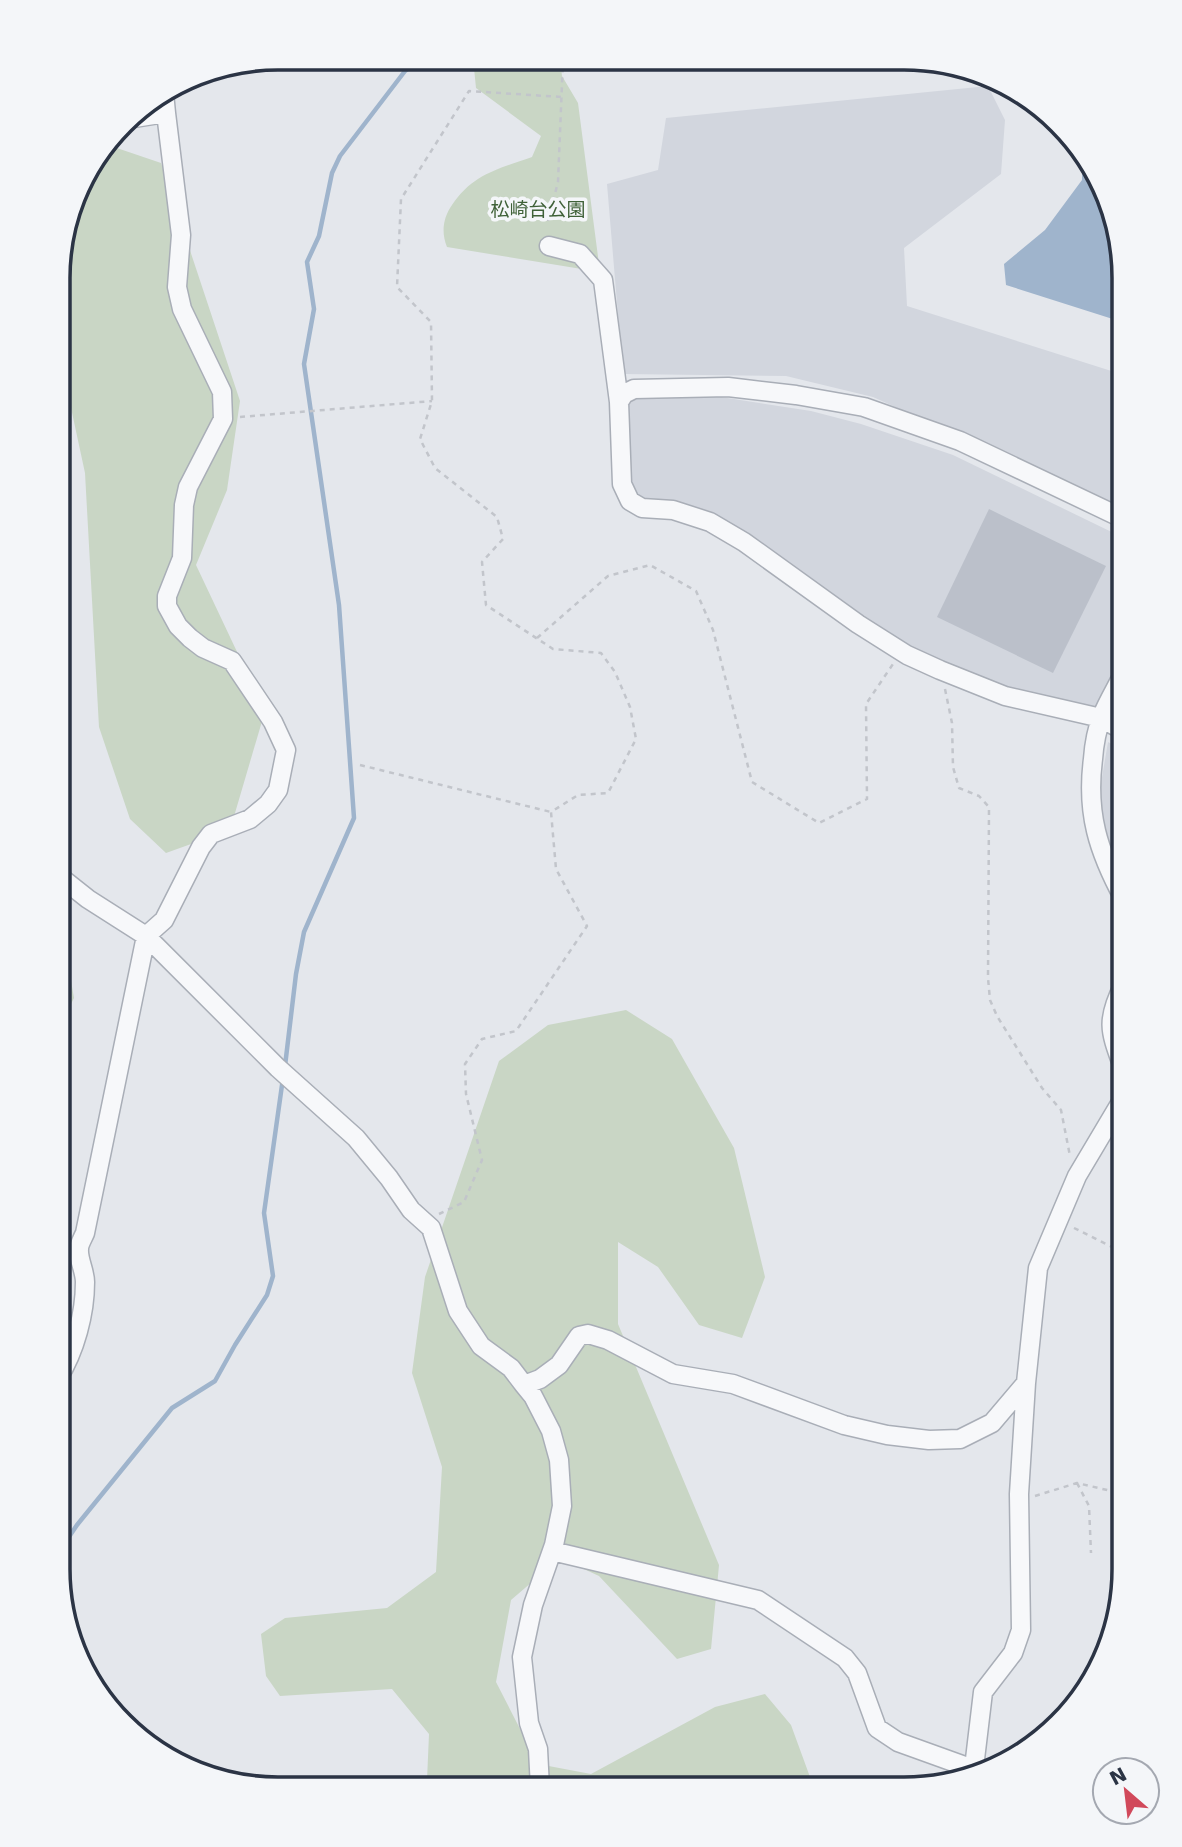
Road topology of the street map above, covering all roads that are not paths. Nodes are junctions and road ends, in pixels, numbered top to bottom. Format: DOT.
graph roads {
  1 [pos="165,104"];
  2 [pos="166,113"];
  3 [pos="149,116"];
  4 [pos="549,246"];
  5 [pos="619,402"];
  6 [pos="1112,513"];
  7 [pos="1112,696"];
  8 [pos="1101,718"];
  9 [pos="1112,724"];
  10 [pos="1112,874"];
  11 [pos="70,885"];
  12 [pos="146,936"];
  13 [pos="1112,1012"];
  14 [pos="1112,1039"];
  15 [pos="1112,1117"];
  16 [pos="70,1354"];
  17 [pos="1026,1383"];
  18 [pos="524,1385"];
  19 [pos="552,1551"];
  20 [pos="976,1764"];
  21 [pos="963,1768"];
  22 [pos="539,1777"];
  1 -- 2 [label="street"];
  2 -- 3 [label="street"];
  2 -- 12 [label="street"];
  4 -- 5 [label="street"];
  5 -- 6 [label="street"];
  5 -- 8 [label="street"];
  7 -- 8 [label="street"];
  8 -- 9 [label="street"];
  8 -- 10 [label="street"];
  11 -- 12 [label="street"];
  12 -- 16 [label="street"];
  12 -- 18 [label="street"];
  13 -- 14 [label="street"];
  15 -- 17 [label="street"];
  17 -- 18 [label="street"];
  17 -- 20 [label="street"];
  18 -- 19 [label="street"];
  19 -- 21 [label="street"];
  19 -- 22 [label="street"];
}
